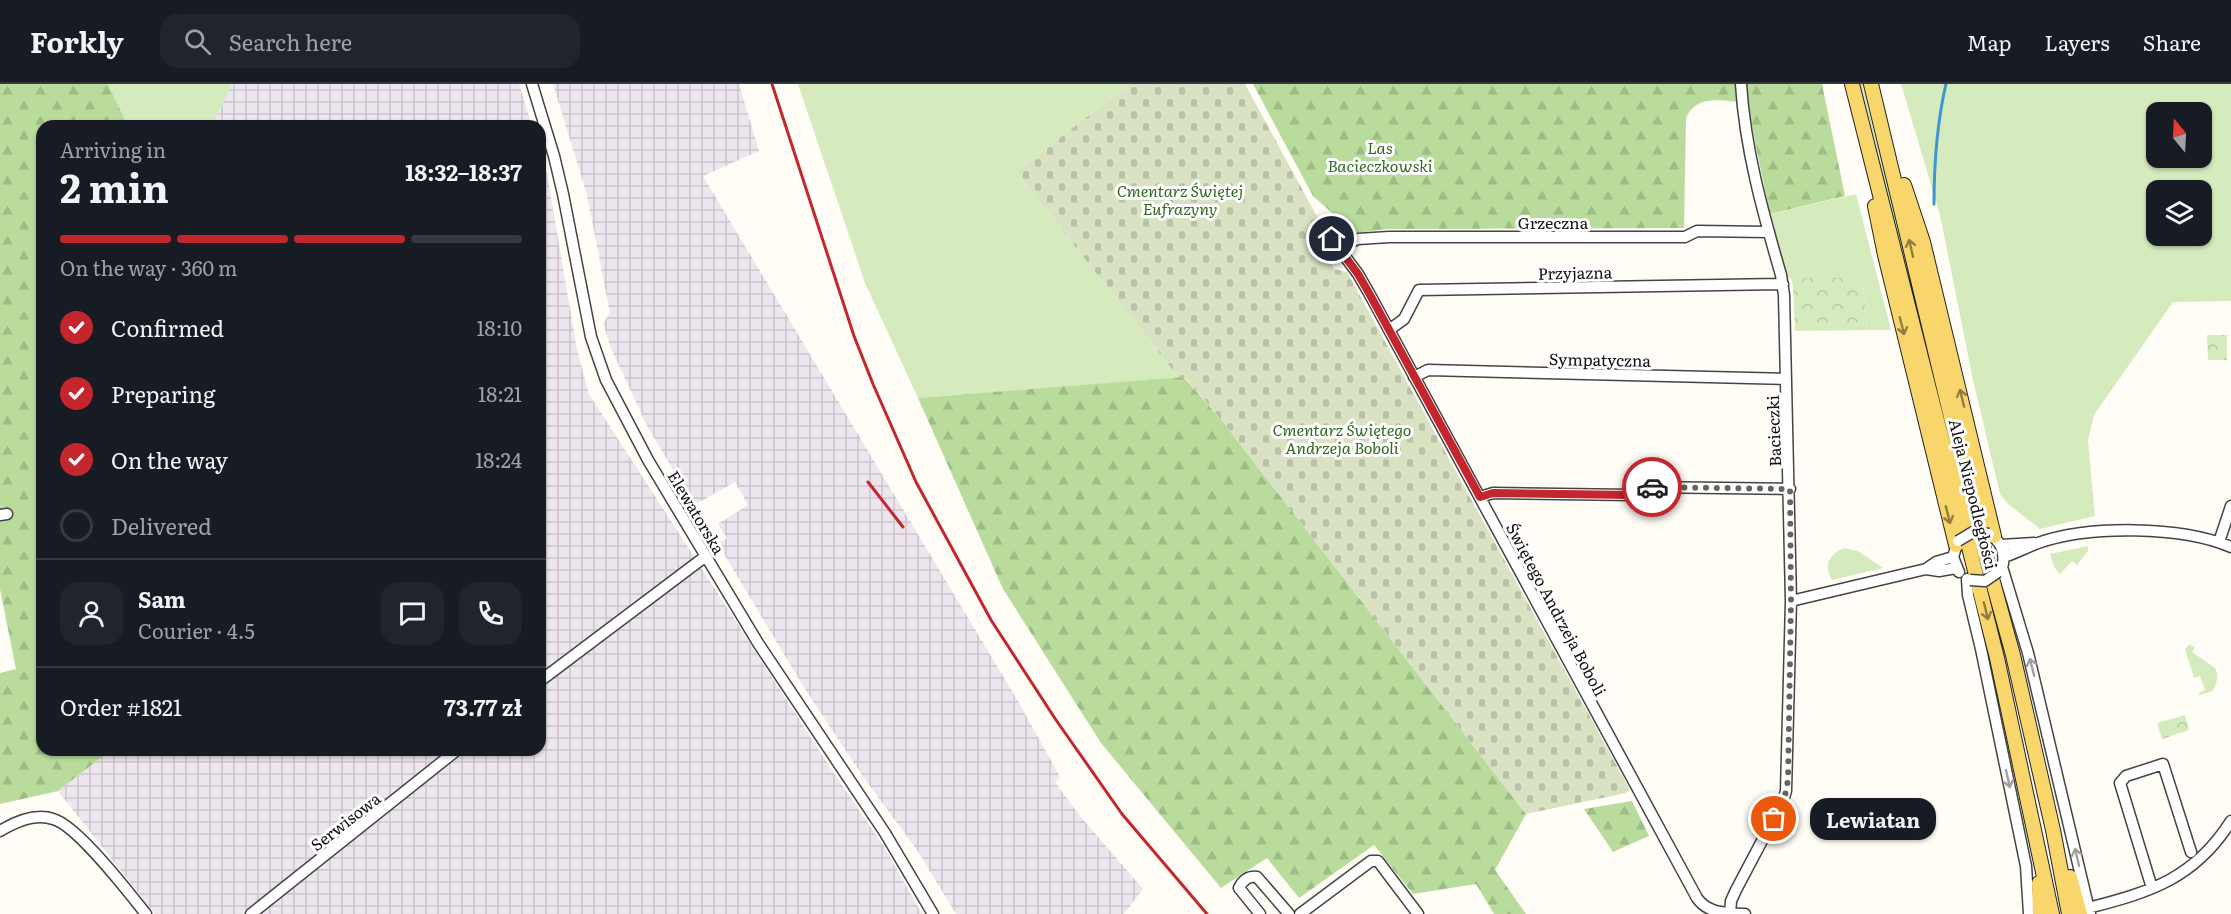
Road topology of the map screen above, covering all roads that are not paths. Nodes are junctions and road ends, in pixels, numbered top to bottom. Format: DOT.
graph roads {
  1 [pos="532,84"];
  2 [pos="1741,84"];
  3 [pos="1852,84"];
  4 [pos="1871,84"];
  5 [pos="1875,98"];
  6 [pos="1858,104"];
  7 [pos="543,120"];
  8 [pos="546,131"];
  9 [pos="1769,232"];
  10 [pos="1335,244"];
  11 [pos="1783,284"];
  12 [pos="1389,330"];
  13 [pos="1414,377"];
  14 [pos="1786,379"];
  15 [pos="1790,489"];
  16 [pos="1480,497"];
  17 [pos="2231,506"];
  18 [pos="1995,538"];
  19 [pos="2219,542"];
  20 [pos="2037,543"];
  21 [pos="2231,547"];
  22 [pos="1956,553"];
  23 [pos="706,556"];
  24 [pos="2001,565"];
  25 [pos="1968,579"];
  26 [pos="1791,601"];
  27 [pos="546,676"];
  28 [pos="449,756"];
  29 [pos="2231,821"];
  30 [pos="2053,830"];
  31 [pos="0,831"];
  32 [pos="2037,836"];
  33 [pos="2191,852"];
  34 [pos="2152,888"];
  35 [pos="2086,912"];
  36 [pos="1302,913"];
  37 [pos="1730,913"];
  38 [pos="146,914"];
  39 [pos="251,914"];
  40 [pos="933,914"];
  41 [pos="1260,914"];
  42 [pos="1289,914"];
  43 [pos="1418,914"];
  44 [pos="1745,914"];
  45 [pos="2029,914"];
  46 [pos="2040,914"];
  47 [pos="2052,914"];
  48 [pos="2069,914"];
  1 -- 7 [label="street, Elewatorska"];
  2 -- 9 [label="street, Bacieczki"];
  3 -- 6 [label="main road, Aleja Niepodległości"];
  4 -- 5 [label="main road, Aleja Niepodległości"];
  18 -- 5 [label="main road, one-way"];
  30 -- 5 [label="main road, Aleja Niepodległości, one-way"];
  6 -- 22 [label="main road, one-way"];
  6 -- 32 [label="main road, Aleja Niepodległości, one-way"];
  8 -- 23 [label="street, Elewatorska"];
  9 -- 10 [label="street, Grzeczna"];
  9 -- 11 [label="street, Bacieczki"];
  10 -- 12 [label="street, Świętego Andrzeja Boboli"];
  11 -- 12 [label="street, Przyjazna"];
  11 -- 14 [label="street, Bacieczki"];
  12 -- 13 [label="street, Świętego Andrzeja Boboli"];
  13 -- 14 [label="street, Sympatyczna"];
  13 -- 16 [label="street, Świętego Andrzeja Boboli"];
  14 -- 15 [label="street, Bacieczki"];
  15 -- 16 [label="street"];
  15 -- 26 [label="street, Bacieczki"];
  16 -- 37 [label="street, Świętego Andrzeja Boboli"];
  17 -- 19 [label="street"];
  18 -- 20 [label="street"];
  18 -- 22 [label="street, bridge"];
  18 -- 24 [label="street"];
  19 -- 20 [label="street"];
  19 -- 21 [label="street"];
  20 -- 24 [label="street"];
  22 -- 25 [label="street"];
  22 -- 26 [label="street"];
  23 -- 27 [label="street"];
  23 -- 40 [label="street, Elewatorska"];
  24 -- 25 [label="street, bridge"];
  35 -- 24 [label="street, one-way"];
  25 -- 45 [label="street, one-way"];
  26 -- 37 [label="street, Bacieczki"];
  28 -- 39 [label="street, Serwisowa"];
  29 -- 34 [label="street"];
  30 -- 35 [label="main road"];
  30 -- 48 [label="main road, Aleja Niepodległości"];
  31 -- 38 [label="street"];
  32 -- 46 [label="main road"];
  32 -- 47 [label="main road, Aleja Niepodległości"];
  33 -- 34 [label="street"];
  34 -- 35 [label="street"];
  36 -- 43 [label="street"];
  37 -- 44 [label="street, Świętego Andrzeja Boboli"];
  41 -- 42 [label="street"];
}
